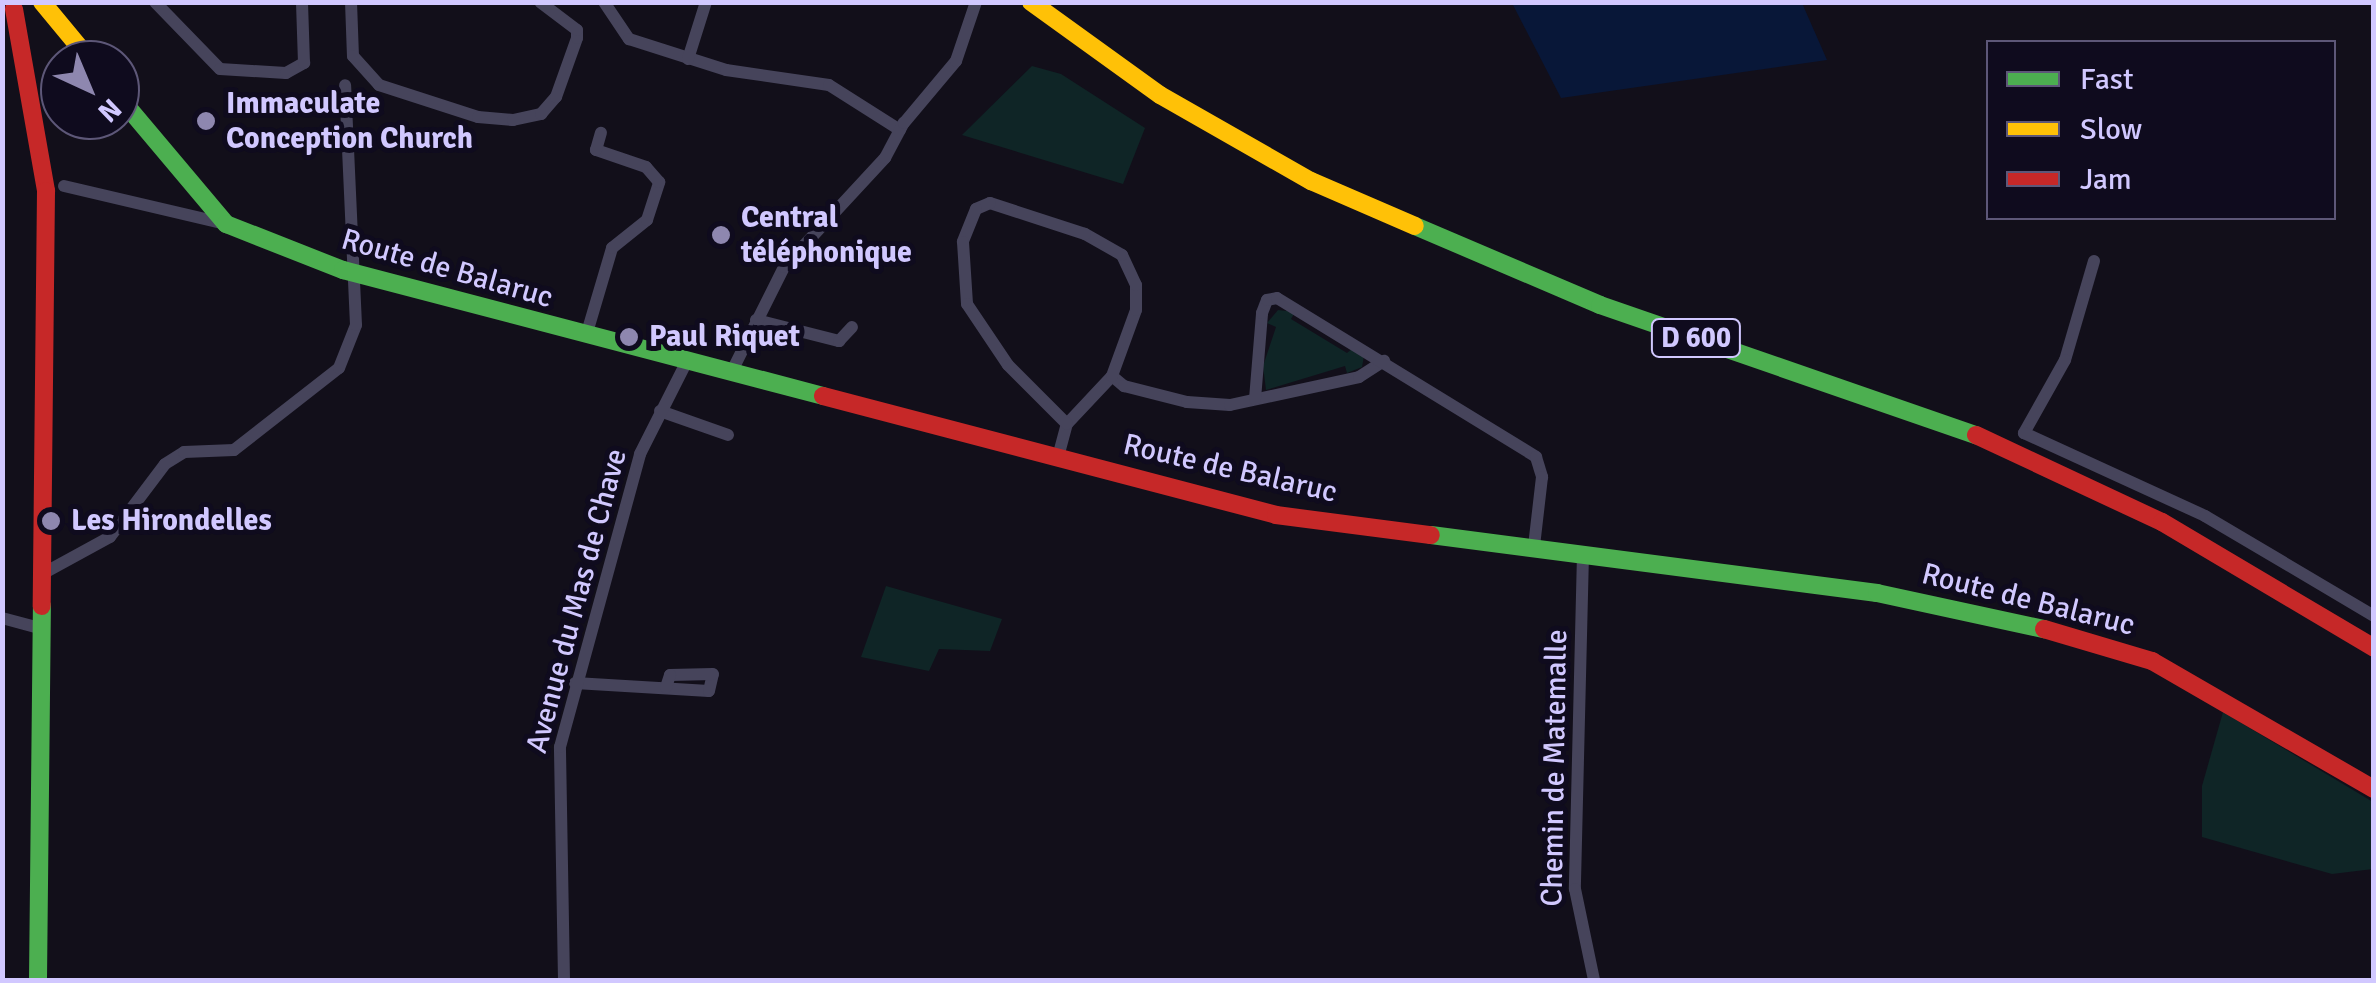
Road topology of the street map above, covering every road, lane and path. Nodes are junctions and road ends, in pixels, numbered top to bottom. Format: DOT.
graph roads {
  1 [pos="155,2"];
  2 [pos="302,2"];
  3 [pos="350,2"];
  4 [pos="540,2"];
  5 [pos="604,2"];
  6 [pos="706,2"];
  7 [pos="1031,2"];
  8 [pos="29,5"];
  9 [pos="975,9"];
  10 [pos="68,40"];
  11 [pos="688,59"];
  12 [pos="345,85"];
  13 [pos="140,122"];
  14 [pos="900,130"];
  15 [pos="601,132"];
  16 [pos="64,186"];
  17 [pos="226,224"];
  18 [pos="2094,260"];
  19 [pos="357,274"];
  20 [pos="756,320"];
  21 [pos="852,326"];
  22 [pos="586,336"];
  23 [pos="1384,362"];
  24 [pos="686,363"];
  25 [pos="732,371"];
  26 [pos="1112,376"];
  27 [pos="1255,399"];
  28 [pos="660,411"];
  29 [pos="1067,424"];
  30 [pos="728,435"];
  31 [pos="1058,457"];
  32 [pos="1534,546"];
  33 [pos="1583,554"];
  34 [pos="44,573"];
  35 [pos="2374,616"];
  36 [pos="2,618"];
  37 [pos="43,630"];
  38 [pos="2374,648"];
  39 [pos="574,683"];
  40 [pos="666,686"];
  41 [pos="2374,789"];
  42 [pos="38,980"];
  43 [pos="564,980"];
  44 [pos="1594,980"];
  1 -- 2 [label="street"];
  3 -- 4 [label="street"];
  5 -- 11 [label="street"];
  6 -- 11 [label="street"];
  7 -- 38 [label="street, D 600"];
  8 -- 10 [label="street"];
  8 -- 34 [label="street"];
  9 -- 14 [label="street"];
  11 -- 14 [label="street"];
  12 -- 19 [label="street"];
  13 -- 17 [label="street, Route de Balaruc"];
  14 -- 20 [label="street"];
  15 -- 22 [label="street"];
  16 -- 17 [label="street"];
  17 -- 19 [label="street, Route de Balaruc"];
  18 -- 35 [label="street"];
  19 -- 22 [label="street, Route de Balaruc"];
  19 -- 34 [label="street"];
  20 -- 21 [label="street"];
  20 -- 25 [label="street"];
  22 -- 24 [label="street, Route de Balaruc"];
  23 -- 27 [label="street"];
  23 -- 27 [label="street"];
  23 -- 32 [label="street"];
  24 -- 25 [label="street, Route de Balaruc"];
  24 -- 28 [label="street, Avenue du Mas de Chave"];
  25 -- 31 [label="street, Route de Balaruc"];
  26 -- 27 [label="street"];
  26 -- 29 [label="street"];
  26 -- 29 [label="street"];
  28 -- 30 [label="street"];
  28 -- 39 [label="street, Avenue du Mas de Chave"];
  29 -- 31 [label="street"];
  31 -- 32 [label="street, Route de Balaruc"];
  32 -- 33 [label="street, Route de Balaruc"];
  33 -- 41 [label="street, Route de Balaruc"];
  33 -- 44 [label="street, Chemin de Matemalle"];
  34 -- 37 [label="street"];
  36 -- 37 [label="street"];
  37 -- 42 [label="street"];
  39 -- 40 [label="street"];
  39 -- 43 [label="street, Avenue du Mas de Chave"];
}
